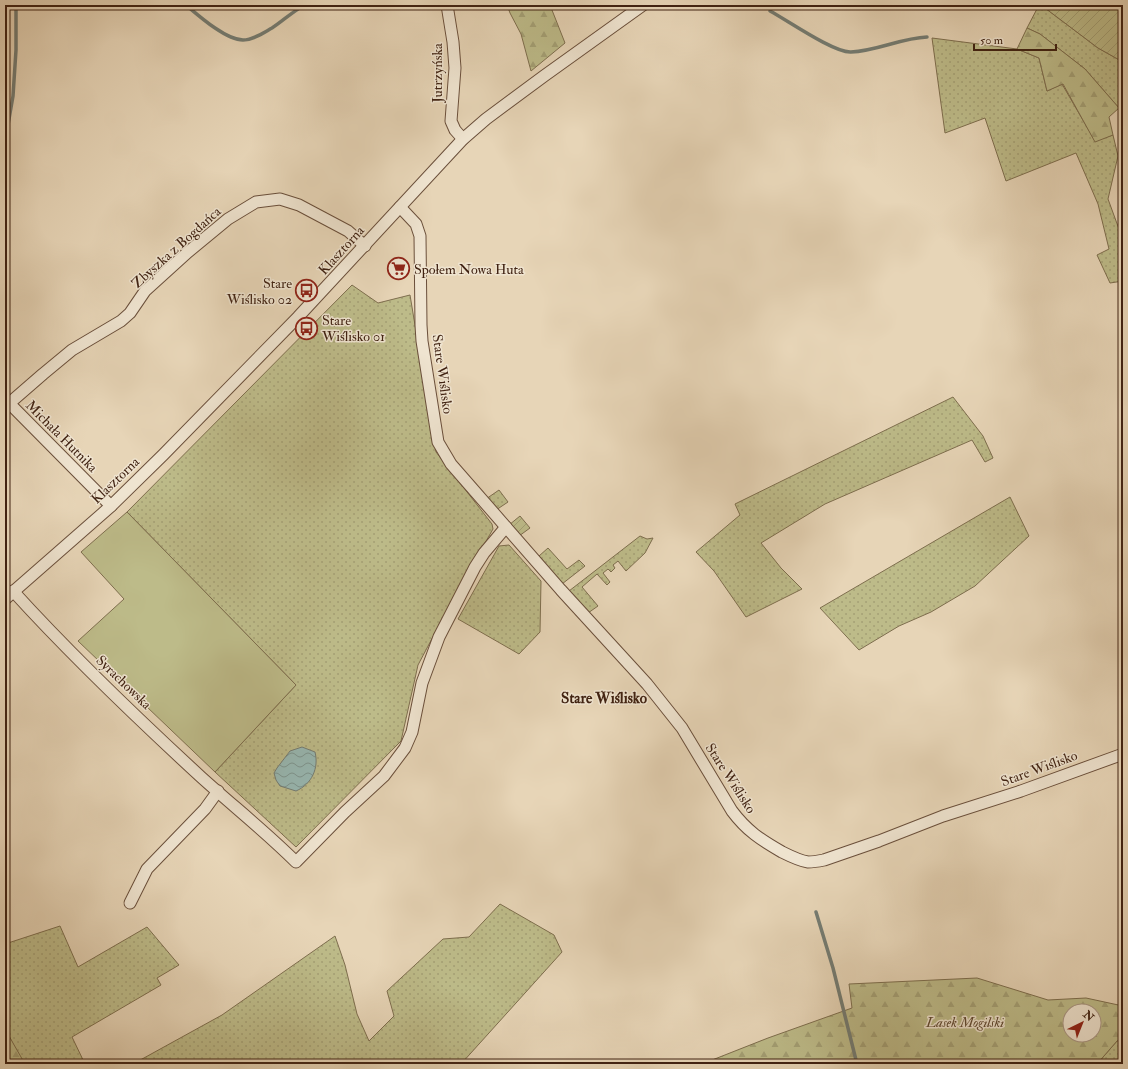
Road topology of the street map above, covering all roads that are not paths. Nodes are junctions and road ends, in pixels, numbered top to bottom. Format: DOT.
graph roads {
  1 [pos="447,5"];
  2 [pos="643,5"];
  3 [pos="463,139"];
  4 [pos="400,207"];
  5 [pos="364,246"];
  6 [pos="7,405"];
  7 [pos="111,506"];
  8 [pos="506,527"];
  9 [pos="9,595"];
  10 [pos="1123,754"];
  11 [pos="218,791"];
  12 [pos="130,903"];
  1 -- 3 [label="street, Jutrzyńska"];
  2 -- 3 [label="street, Klasztorna"];
  3 -- 4 [label="street, Klasztorna"];
  4 -- 5 [label="street, Klasztorna"];
  4 -- 8 [label="street, Stare Wiślisko"];
  5 -- 6 [label="street, Zbyszka z Bogdańca"];
  5 -- 7 [label="street, Klasztorna"];
  6 -- 7 [label="street, Michała Hutnika"];
  7 -- 9 [label="street, Klasztorna"];
  8 -- 10 [label="street, Stare Wiślisko"];
  8 -- 11 [label="street, Syrachowska"];
  9 -- 11 [label="street, Syrachowska"];
  11 -- 12 [label="street"];
}
